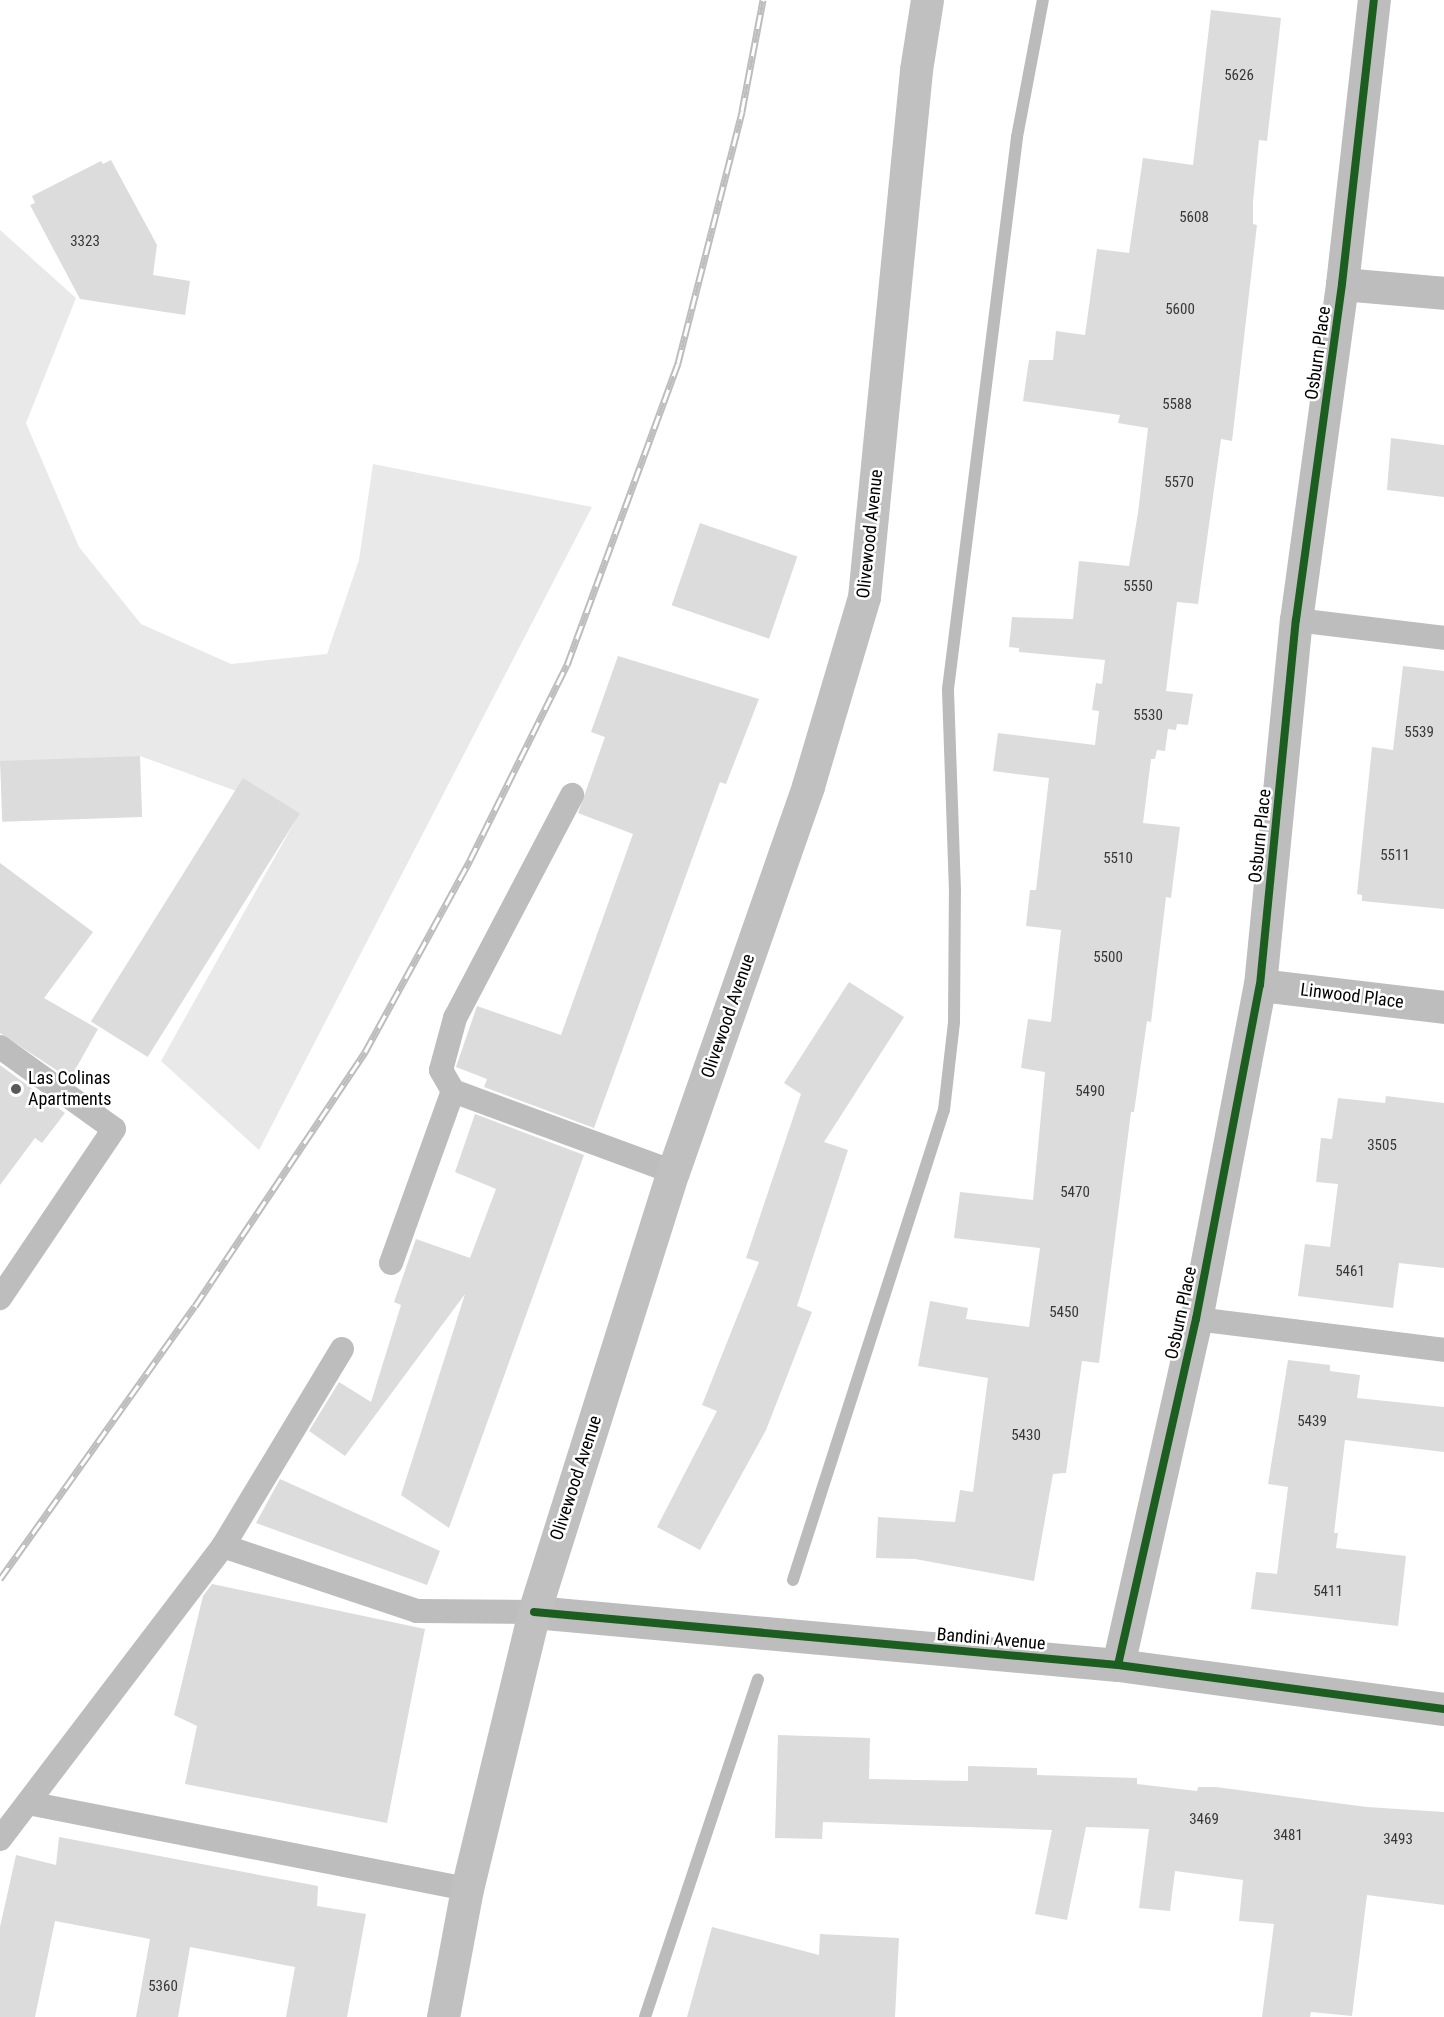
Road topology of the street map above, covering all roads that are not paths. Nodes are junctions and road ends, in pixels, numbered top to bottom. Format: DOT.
graph roads {
  1 [pos="927,0"];
  2 [pos="1374,0"];
  3 [pos="1342,284"];
  4 [pos="1444,293"];
  5 [pos="1296,620"];
  6 [pos="1444,638"];
  7 [pos="572,795"];
  8 [pos="1260,985"];
  9 [pos="1444,1007"];
  10 [pos="0,1047"];
  11 [pos="453,1091"];
  12 [pos="673,1172"];
  13 [pos="391,1263"];
  14 [pos="0,1298"];
  15 [pos="1196,1319"];
  16 [pos="342,1349"];
  17 [pos="1444,1350"];
  18 [pos="223,1546"];
  19 [pos="534,1612"];
  20 [pos="1118,1665"];
  21 [pos="1444,1709"];
  22 [pos="27,1803"];
  23 [pos="0,1839"];
  24 [pos="467,1889"];
  25 [pos="443,2017"];
  1 -- 12 [label="main road, Olivewood Avenue"];
  2 -- 3 [label="street, Osburn Place"];
  3 -- 4 [label="street"];
  3 -- 5 [label="street, Osburn Place"];
  5 -- 6 [label="lane"];
  5 -- 8 [label="street, Osburn Place"];
  7 -- 11 [label="lane"];
  8 -- 9 [label="street, Linwood Place"];
  8 -- 15 [label="street, Osburn Place"];
  10 -- 14 [label="lane"];
  11 -- 12 [label="lane"];
  11 -- 13 [label="lane"];
  12 -- 19 [label="main road, Olivewood Avenue"];
  15 -- 17 [label="lane"];
  15 -- 20 [label="street, Osburn Place"];
  16 -- 18 [label="lane"];
  18 -- 19 [label="lane"];
  18 -- 22 [label="lane"];
  19 -- 20 [label="street, Bandini Avenue"];
  19 -- 24 [label="main road, Olivewood Avenue"];
  20 -- 21 [label="street, Bandini Avenue"];
  22 -- 23 [label="lane"];
  22 -- 24 [label="lane"];
  24 -- 25 [label="main road, Olivewood Avenue"];
}
